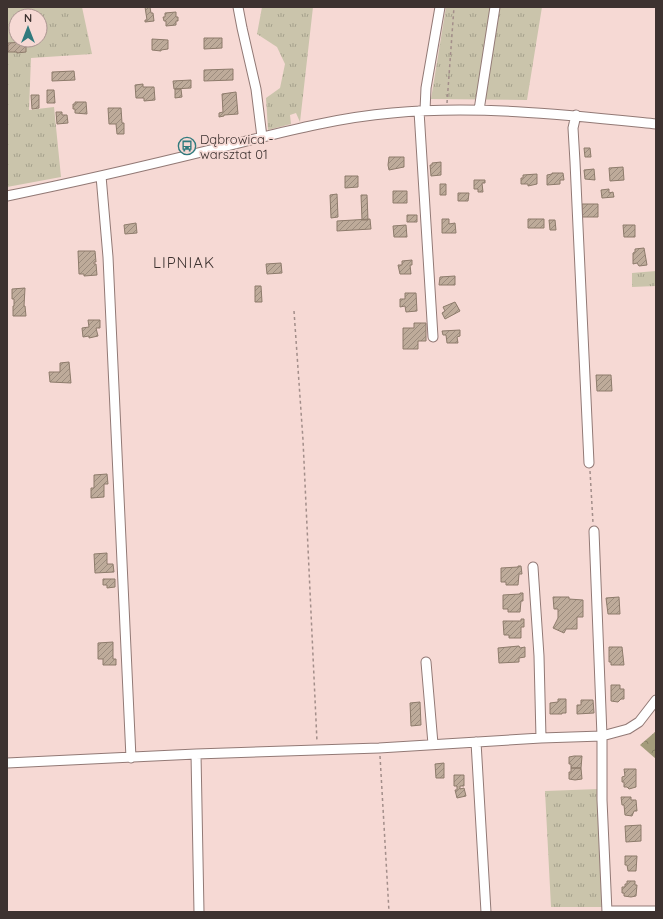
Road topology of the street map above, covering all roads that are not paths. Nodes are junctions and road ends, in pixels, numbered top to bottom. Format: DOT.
graph roads {
  1 [pos="238,7"];
  2 [pos="440,7"];
  3 [pos="495,7"];
  4 [pos="478,110"];
  5 [pos="422,111"];
  6 [pos="576,115"];
  7 [pos="656,124"];
  8 [pos="262,137"];
  9 [pos="101,176"];
  10 [pos="7,196"];
  11 [pos="433,337"];
  12 [pos="590,463"];
  13 [pos="594,530"];
  14 [pos="534,567"];
  15 [pos="426,662"];
  16 [pos="656,700"];
  17 [pos="602,736"];
  18 [pos="541,738"];
  19 [pos="476,742"];
  20 [pos="433,744"];
  21 [pos="196,754"];
  22 [pos="130,758"];
  23 [pos="7,763"];
  24 [pos="607,911"];
  25 [pos="656,911"];
  26 [pos="199,912"];
  27 [pos="486,912"];
  1 -- 8 [label="street"];
  2 -- 5 [label="street"];
  3 -- 4 [label="street"];
  4 -- 5 [label="street"];
  4 -- 6 [label="street"];
  5 -- 8 [label="street"];
  5 -- 11 [label="street"];
  6 -- 7 [label="street"];
  6 -- 12 [label="street"];
  8 -- 9 [label="street"];
  9 -- 10 [label="street"];
  9 -- 22 [label="street"];
  13 -- 17 [label="street"];
  14 -- 18 [label="street"];
  15 -- 20 [label="street"];
  16 -- 17 [label="street"];
  17 -- 18 [label="street"];
  17 -- 24 [label="street"];
  18 -- 19 [label="street"];
  19 -- 20 [label="street"];
  19 -- 27 [label="street"];
  20 -- 21 [label="street"];
  21 -- 22 [label="street"];
  21 -- 26 [label="street"];
  22 -- 23 [label="street"];
  24 -- 25 [label="street"];
}
